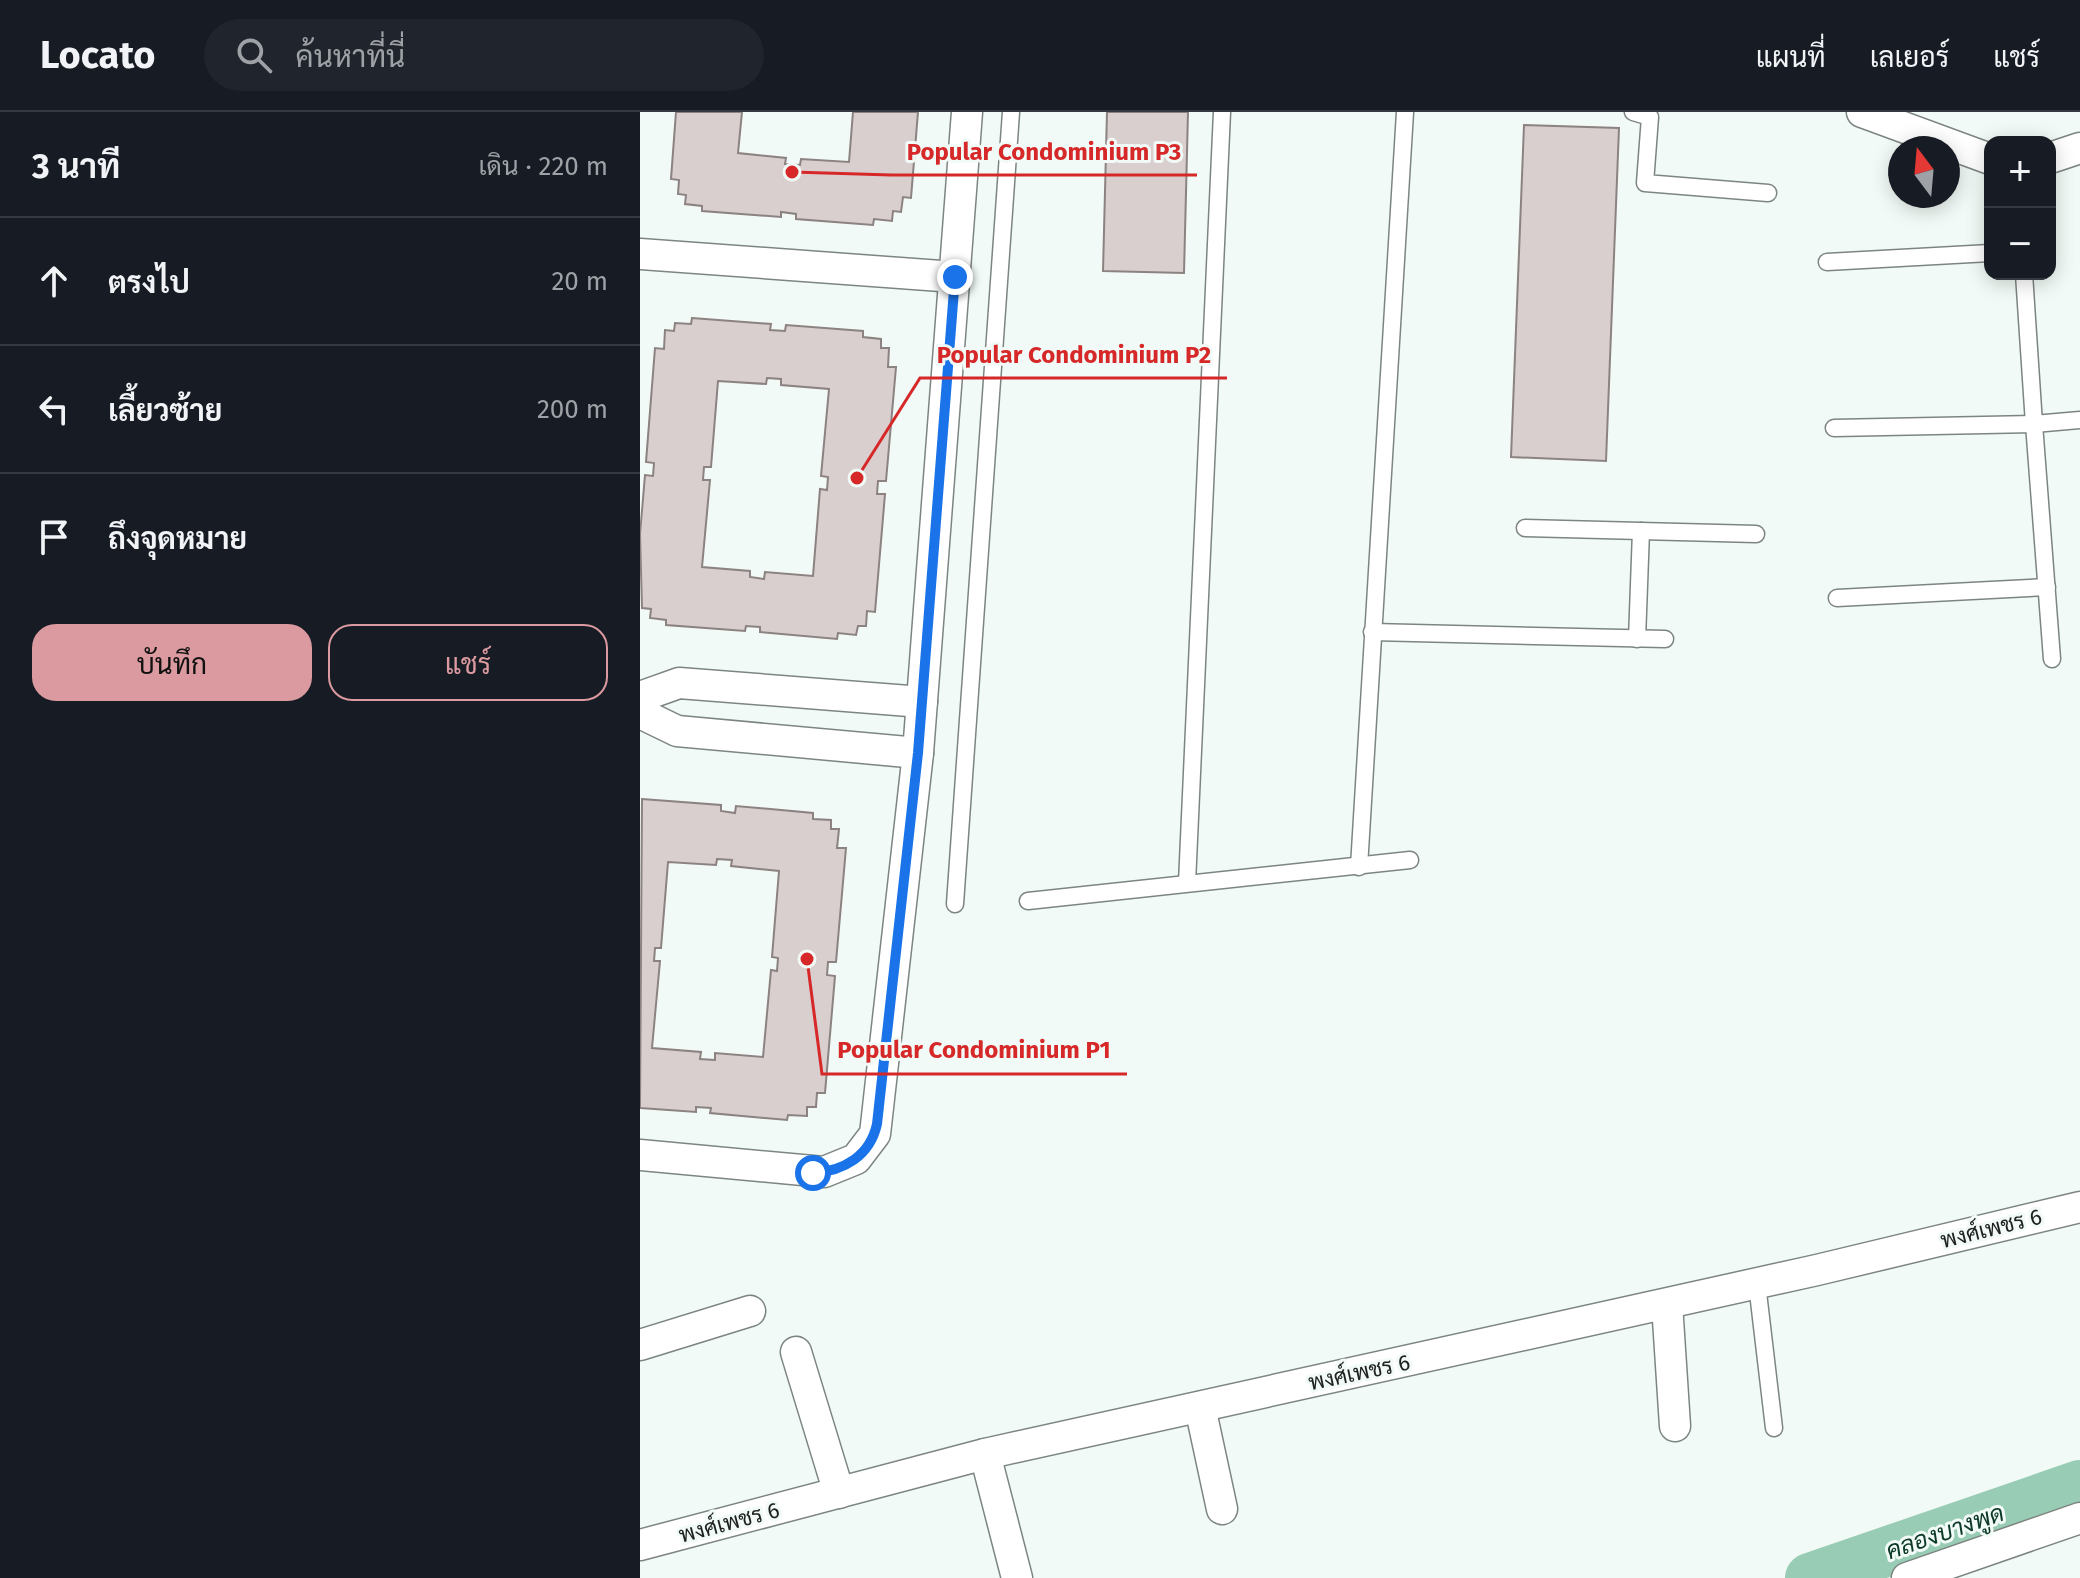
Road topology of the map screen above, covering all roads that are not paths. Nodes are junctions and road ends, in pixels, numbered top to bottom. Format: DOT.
graph roads {
  1 [pos="967,112"];
  2 [pos="1011,112"];
  3 [pos="1222,112"];
  4 [pos="1405,112"];
  5 [pos="1633,112"];
  6 [pos="1862,112"];
  7 [pos="2080,148"];
  8 [pos="2056,156"];
  9 [pos="1984,157"];
  10 [pos="1768,193"];
  11 [pos="1984,253"];
  12 [pos="640,254"];
  13 [pos="1827,262"];
  14 [pos="955,277"];
  15 [pos="2024,280"];
  16 [pos="2080,420"];
  17 [pos="2034,424"];
  18 [pos="1834,428"];
  19 [pos="1525,528"];
  20 [pos="1641,531"];
  21 [pos="1756,534"];
  22 [pos="2047,587"];
  23 [pos="1837,598"];
  24 [pos="1372,632"];
  25 [pos="1637,639"];
  26 [pos="1665,639"];
  27 [pos="2052,659"];
  28 [pos="640,697"];
  29 [pos="922,702"];
  30 [pos="640,713"];
  31 [pos="918,753"];
  32 [pos="1410,860"];
  33 [pos="1359,867"];
  34 [pos="1187,883"];
  35 [pos="1028,901"];
  36 [pos="955,904"];
  37 [pos="640,1155"];
  38 [pos="2080,1207"];
  39 [pos="1757,1284"];
  40 [pos="1667,1304"];
  41 [pos="750,1311"];
  42 [pos="640,1345"];
  43 [pos="796,1352"];
  44 [pos="1200,1407"];
  45 [pos="1675,1426"];
  46 [pos="1774,1428"];
  47 [pos="985,1454"];
  48 [pos="839,1493"];
  49 [pos="1222,1509"];
  50 [pos="2080,1518"];
  51 [pos="640,1545"];
  52 [pos="1988,1564"];
  53 [pos="1017,1578"];
  54 [pos="1907,1578"];
  1 -- 14 [label="street"];
  2 -- 36 [label="lane"];
  3 -- 34 [label="lane"];
  4 -- 24 [label="lane"];
  5 -- 10 [label="lane"];
  6 -- 9 [label="street"];
  7 -- 8 [label="street"];
  11 -- 13 [label="lane"];
  12 -- 14 [label="street"];
  14 -- 29 [label="street"];
  15 -- 17 [label="lane"];
  16 -- 17 [label="lane"];
  17 -- 18 [label="lane"];
  17 -- 22 [label="lane"];
  19 -- 20 [label="lane"];
  20 -- 21 [label="lane"];
  20 -- 25 [label="lane"];
  22 -- 23 [label="lane"];
  22 -- 27 [label="lane"];
  24 -- 25 [label="lane"];
  24 -- 33 [label="lane"];
  25 -- 26 [label="lane"];
  28 -- 29 [label="street"];
  29 -- 31 [label="street"];
  30 -- 31 [label="street"];
  31 -- 37 [label="street"];
  32 -- 33 [label="lane"];
  33 -- 34 [label="lane"];
  34 -- 35 [label="lane"];
  38 -- 39 [label="street, พงศ์เพชร 6"];
  39 -- 40 [label="street, พงศ์เพชร 6"];
  39 -- 46 [label="lane"];
  40 -- 44 [label="street, พงศ์เพชร 6"];
  40 -- 45 [label="street"];
  41 -- 42 [label="street"];
  43 -- 48 [label="street"];
  44 -- 47 [label="street, พงศ์เพชร 6"];
  44 -- 49 [label="street"];
  47 -- 48 [label="street, พงศ์เพชร 6"];
  47 -- 53 [label="street"];
  48 -- 51 [label="street, พงศ์เพชร 6"];
  50 -- 52 [label="street"];
  52 -- 54 [label="street"];
}
